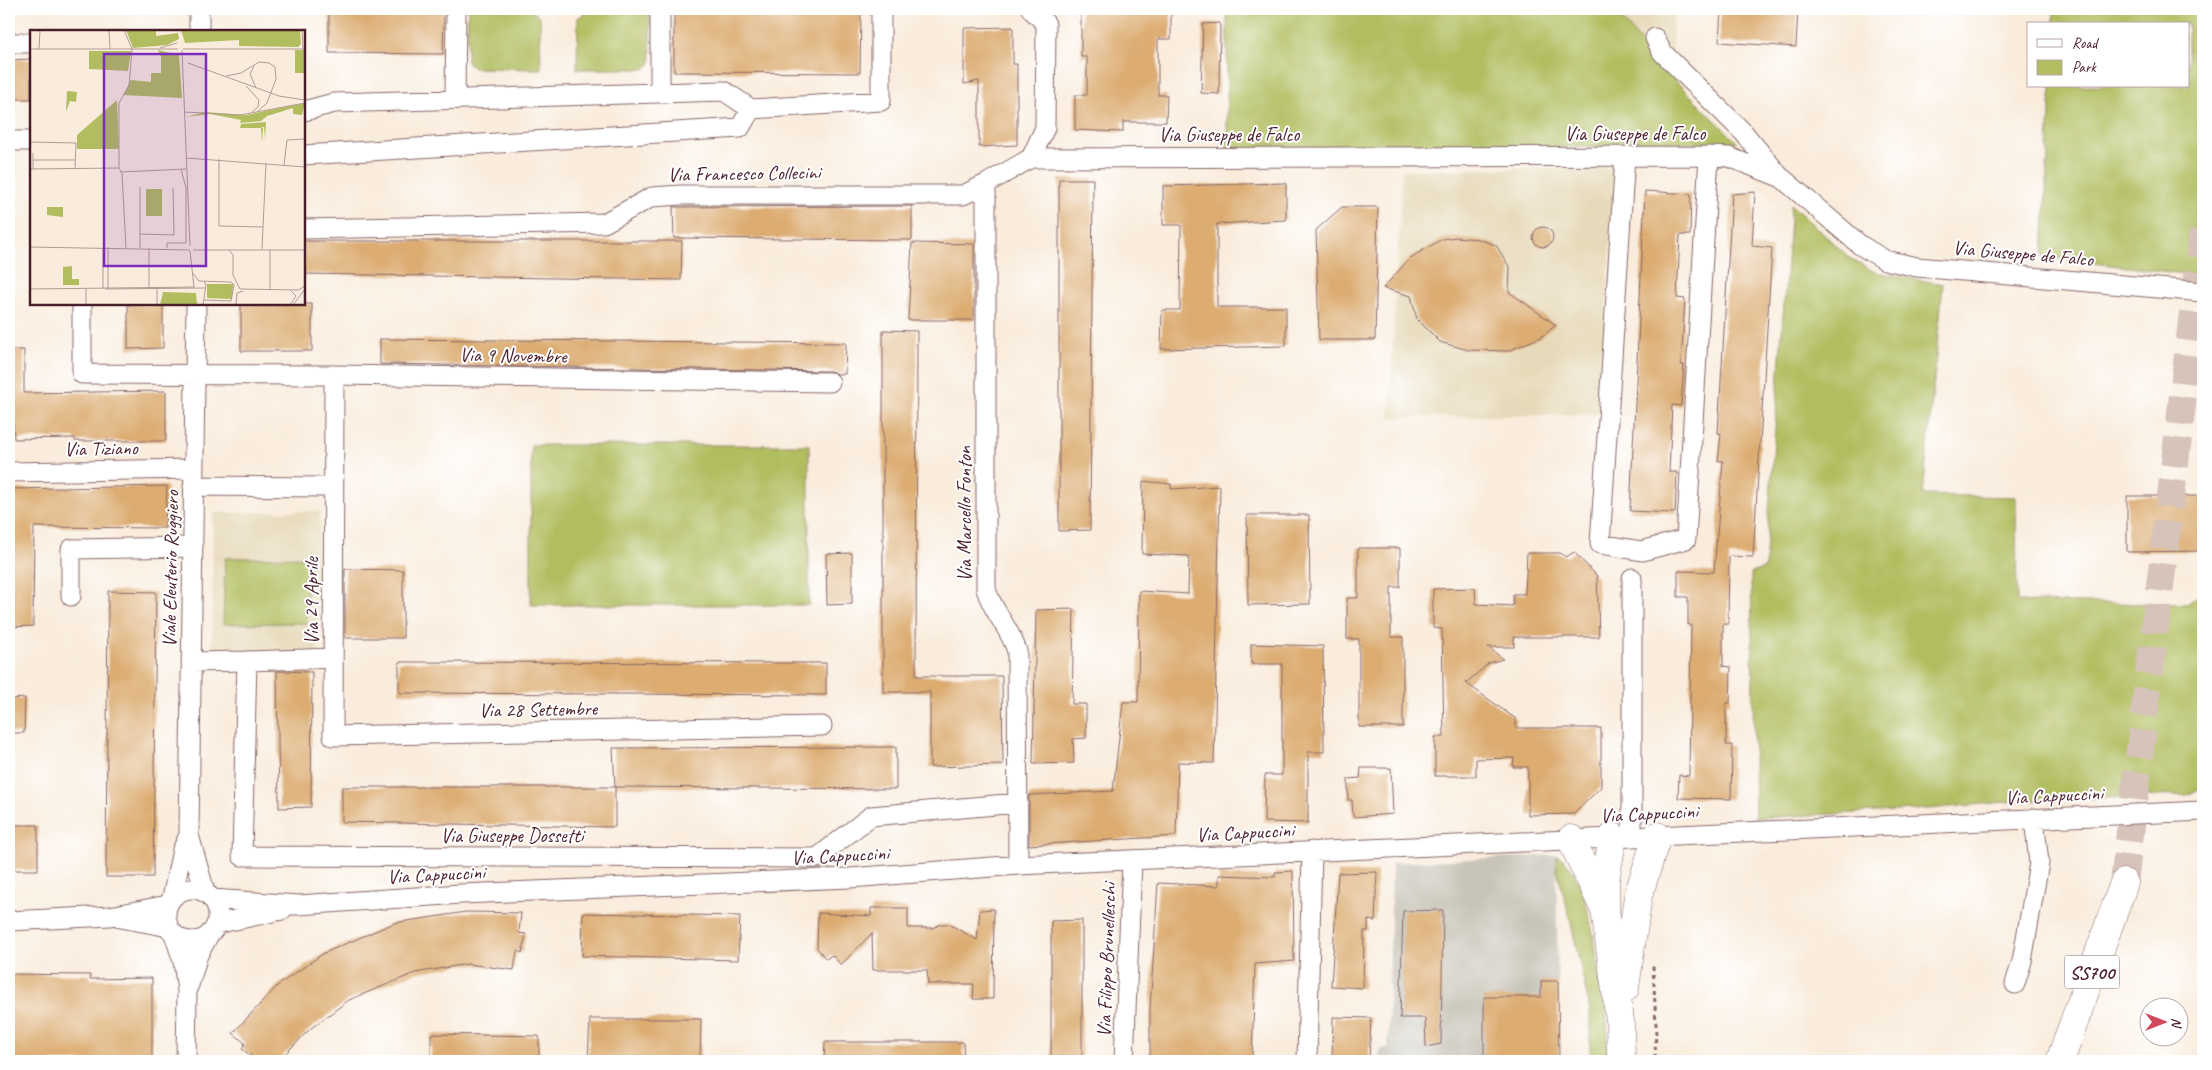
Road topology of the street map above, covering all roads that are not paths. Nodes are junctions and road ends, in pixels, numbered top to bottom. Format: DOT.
graph roads {
  1 [pos="199,9"];
  2 [pos="456,9"];
  3 [pos="660,9"];
  4 [pos="881,9"];
  5 [pos="1030,9"];
  6 [pos="199,30"];
  7 [pos="1656,38"];
  8 [pos="9,43"];
  9 [pos="30,43"];
  10 [pos="660,93"];
  11 [pos="455,99"];
  12 [pos="751,110"];
  13 [pos="305,111"];
  14 [pos="9,141"];
  15 [pos="30,141"];
  16 [pos="305,155"];
  17 [pos="1624,156"];
  18 [pos="1709,156"];
  19 [pos="1031,158"];
  20 [pos="1782,178"];
  21 [pos="986,184"];
  22 [pos="305,229"];
  23 [pos="2203,292"];
  24 [pos="82,305"];
  25 [pos="196,305"];
  26 [pos="334,375"];
  27 [pos="195,376"];
  28 [pos="830,382"];
  29 [pos="9,472"];
  30 [pos="194,478"];
  31 [pos="334,487"];
  32 [pos="193,547"];
  33 [pos="1632,578"];
  34 [pos="72,596"];
  35 [pos="333,658"];
  36 [pos="247,660"];
  37 [pos="191,662"];
  38 [pos="822,726"];
  39 [pos="1018,804"];
  40 [pos="2201,810"];
  41 [pos="2034,818"];
  42 [pos="189,834"];
  43 [pos="1634,837"];
  44 [pos="1571,839"];
  45 [pos="1312,851"];
  46 [pos="1132,860"];
  47 [pos="1018,865"];
  48 [pos="2124,883"];
  49 [pos="209,896"];
  50 [pos="170,901"];
  51 [pos="298,905"];
  52 [pos="1605,910"];
  53 [pos="110,916"];
  54 [pos="9,922"];
  55 [pos="213,929"];
  56 [pos="171,930"];
  57 [pos="2015,984"];
  58 [pos="187,991"];
  59 [pos="1620,1021"];
  60 [pos="186,1061"];
  61 [pos="1124,1061"];
  62 [pos="1308,1061"];
  63 [pos="1622,1061"];
  64 [pos="2060,1061"];
  1 -- 6 [label="street"];
  2 -- 11 [label="street"];
  3 -- 10 [label="street"];
  4 -- 12 [label="street"];
  5 -- 19 [label="street"];
  7 -- 20 [label="street"];
  8 -- 9 [label="street"];
  10 -- 11 [label="street"];
  10 -- 12 [label="street"];
  11 -- 13 [label="street"];
  12 -- 16 [label="street"];
  14 -- 15 [label="street"];
  17 -- 18 [label="street, Via Giuseppe de Falco"];
  17 -- 18 [label="street"];
  17 -- 19 [label="street, Via Giuseppe de Falco"];
  18 -- 20 [label="street, Via Giuseppe de Falco"];
  19 -- 21 [label="street, Via Francesco Collecini"];
  20 -- 23 [label="street, Via Giuseppe de Falco"];
  21 -- 22 [label="street, Via Francesco Collecini"];
  21 -- 39 [label="street, Via Marcello Fonton"];
  24 -- 27 [label="street, Via 9 Novembre"];
  25 -- 27 [label="street, Viale Eleuterio Ruggiero"];
  26 -- 27 [label="street, Via 9 Novembre"];
  26 -- 28 [label="street, Via 9 Novembre"];
  26 -- 31 [label="street, Via 29 Aprile"];
  27 -- 30 [label="street, Viale Eleuterio Ruggiero"];
  29 -- 30 [label="street, Via Tiziano"];
  30 -- 31 [label="street"];
  30 -- 32 [label="street, Viale Eleuterio Ruggiero"];
  31 -- 35 [label="street, Via 29 Aprile"];
  32 -- 34 [label="street"];
  32 -- 37 [label="street, Viale Eleuterio Ruggiero"];
  33 -- 43 [label="street"];
  35 -- 36 [label="street, Via 29 Aprile"];
  35 -- 38 [label="street, Via 28 Settembre"];
  36 -- 37 [label="street"];
  36 -- 39 [label="street, Via Giuseppe Dossetti"];
  37 -- 42 [label="street, Viale Eleuterio Ruggiero"];
  39 -- 47 [label="street, Via Marcello Fonton"];
  40 -- 41 [label="street, Via Cappuccini"];
  41 -- 43 [label="street, Via Cappuccini"];
  41 -- 57 [label="street"];
  42 -- 49 [label="street, Viale Eleuterio Ruggiero"];
  42 -- 50 [label="street, Viale Eleuterio Ruggiero"];
  43 -- 44 [label="street, Via Cappuccini"];
  43 -- 52 [label="highway"];
  43 -- 59 [label="highway"];
  44 -- 45 [label="street, Via Cappuccini"];
  44 -- 52 [label="highway"];
  45 -- 46 [label="street, Via Cappuccini"];
  45 -- 62 [label="street"];
  46 -- 47 [label="street, Via Cappuccini"];
  46 -- 61 [label="street, Via Filippo Brunelleschi"];
  47 -- 51 [label="street, Via Cappuccini"];
  48 -- 64 [label="highway, SS700"];
  49 -- 50 [label="street"];
  49 -- 51 [label="street, Via Cappuccini"];
  49 -- 55 [label="street"];
  50 -- 53 [label="street"];
  50 -- 56 [label="street"];
  51 -- 55 [label="street, Via Cappuccini"];
  52 -- 59 [label="highway"];
  53 -- 54 [label="street"];
  53 -- 56 [label="street"];
  55 -- 56 [label="street"];
  55 -- 58 [label="street"];
  56 -- 58 [label="street"];
  58 -- 60 [label="street"];
  59 -- 63 [label="highway"];
}
